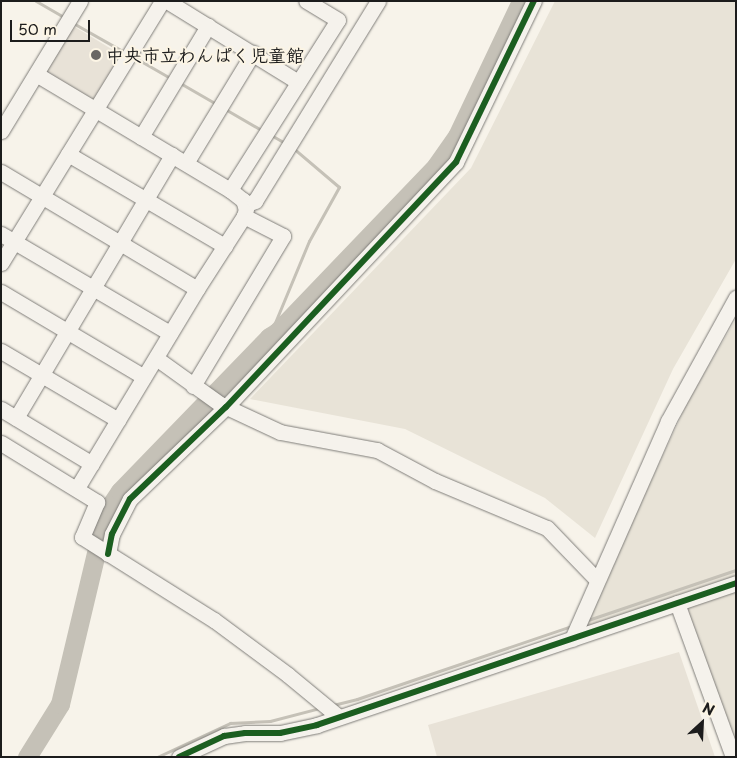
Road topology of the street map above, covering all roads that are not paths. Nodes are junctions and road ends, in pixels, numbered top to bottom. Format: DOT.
graph roads {
  1 [pos="80,1"];
  2 [pos="162,1"];
  3 [pos="167,1"];
  4 [pos="306,1"];
  5 [pos="378,1"];
  6 [pos="534,1"];
  7 [pos="208,26"];
  8 [pos="253,53"];
  9 [pos="36,74"];
  10 [pos="298,82"];
  11 [pos="95,110"];
  12 [pos="1,131"];
  13 [pos="141,137"];
  14 [pos="68,154"];
  15 [pos="172,156"];
  16 [pos="186,164"];
  17 [pos="1,172"];
  18 [pos="230,190"];
  19 [pos="42,197"];
  20 [pos="146,200"];
  21 [pos="245,211"];
  22 [pos="1,234"];
  23 [pos="14,241"];
  24 [pos="120,243"];
  25 [pos="225,246"];
  26 [pos="1,263"];
  27 [pos="94,288"];
  28 [pos="197,289"];
  29 [pos="1,292"];
  30 [pos="736,298"];
  31 [pos="68,331"];
  32 [pos="170,333"];
  33 [pos="1,351"];
  34 [pos="156,358"];
  35 [pos="42,375"];
  36 [pos="144,377"];
  37 [pos="199,391"];
  38 [pos="223,405"];
  39 [pos="1,409"];
  40 [pos="16,418"];
  41 [pos="118,420"];
  42 [pos="1,444"];
  43 [pos="92,464"];
  44 [pos="77,488"];
  45 [pos="101,550"];
  46 [pos="597,580"];
  47 [pos="736,583"];
  48 [pos="677,603"];
  49 [pos="572,639"];
  50 [pos="339,717"];
  51 [pos="179,757"];
  52 [pos="733,757"];
  1 -- 9 [label="street"];
  2 -- 11 [label="street"];
  3 -- 7 [label="street"];
  4 -- 10 [label="street"];
  5 -- 21 [label="street"];
  6 -- 38 [label="street"];
  7 -- 8 [label="street"];
  7 -- 13 [label="street"];
  8 -- 10 [label="street"];
  8 -- 16 [label="street"];
  9 -- 11 [label="street"];
  9 -- 12 [label="street"];
  10 -- 18 [label="street"];
  11 -- 13 [label="street"];
  11 -- 14 [label="street"];
  13 -- 15 [label="street"];
  14 -- 19 [label="street"];
  14 -- 20 [label="street"];
  15 -- 16 [label="street"];
  15 -- 20 [label="street"];
  16 -- 18 [label="street"];
  17 -- 19 [label="street"];
  18 -- 21 [label="street"];
  19 -- 23 [label="street"];
  19 -- 24 [label="street"];
  20 -- 24 [label="street"];
  20 -- 25 [label="street"];
  21 -- 25 [label="street"];
  21 -- 37 [label="street"];
  22 -- 23 [label="street"];
  23 -- 26 [label="street"];
  23 -- 27 [label="street"];
  24 -- 27 [label="street"];
  24 -- 28 [label="street"];
  25 -- 28 [label="street"];
  27 -- 31 [label="street"];
  27 -- 32 [label="street"];
  28 -- 32 [label="street"];
  29 -- 31 [label="street"];
  30 -- 46 [label="street"];
  31 -- 35 [label="street"];
  31 -- 36 [label="street"];
  32 -- 34 [label="street"];
  33 -- 35 [label="street"];
  34 -- 36 [label="street"];
  34 -- 37 [label="street"];
  35 -- 40 [label="street"];
  35 -- 41 [label="street"];
  36 -- 41 [label="street"];
  37 -- 38 [label="street"];
  38 -- 45 [label="street"];
  38 -- 46 [label="street"];
  39 -- 40 [label="street"];
  40 -- 43 [label="street"];
  41 -- 43 [label="street"];
  42 -- 44 [label="street"];
  43 -- 44 [label="street"];
  44 -- 45 [label="street"];
  45 -- 50 [label="street"];
  46 -- 49 [label="street"];
  47 -- 48 [label="street"];
  48 -- 49 [label="street"];
  48 -- 52 [label="street"];
  49 -- 50 [label="street"];
  50 -- 51 [label="street"];
}
